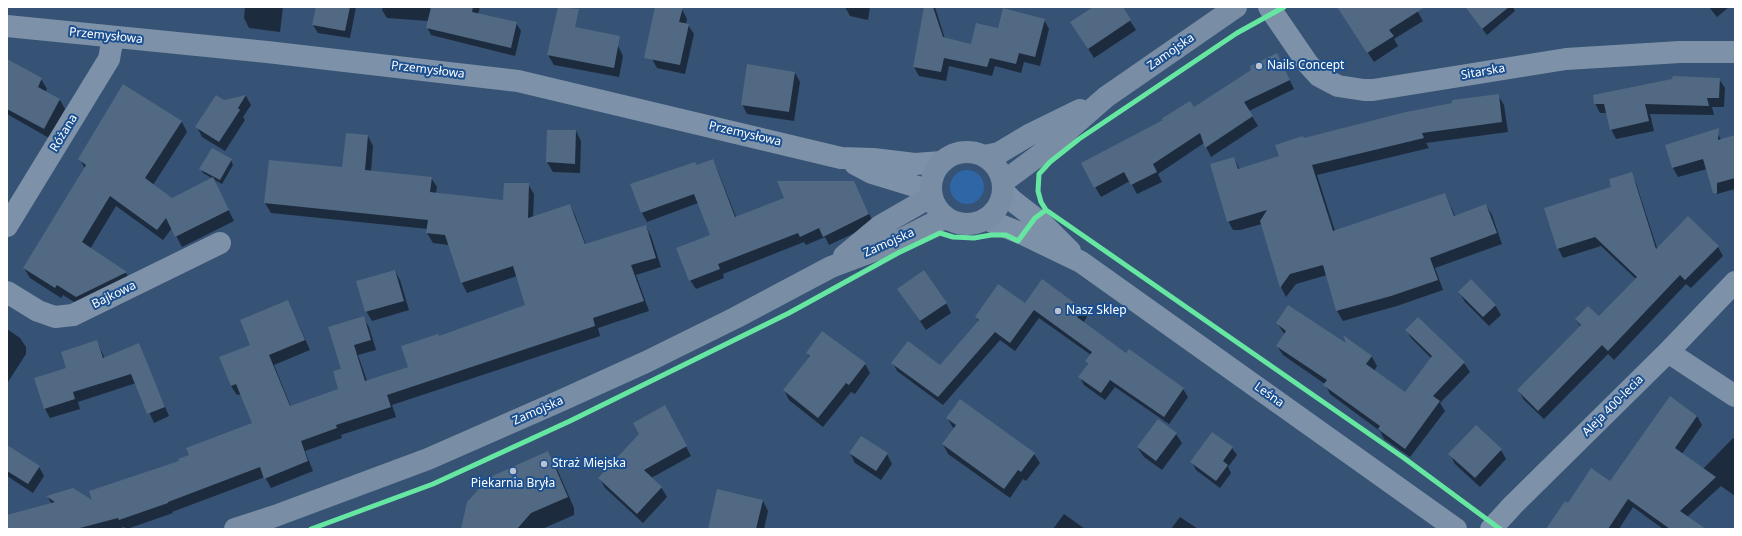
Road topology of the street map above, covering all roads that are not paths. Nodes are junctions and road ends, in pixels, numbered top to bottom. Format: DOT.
graph roads {
  1 [pos="1236,7"];
  2 [pos="1268,7"];
  3 [pos="7,26"];
  4 [pos="113,37"];
  5 [pos="1735,52"];
  6 [pos="1106,97"];
  7 [pos="984,156"];
  8 [pos="841,158"];
  9 [pos="942,162"];
  10 [pos="1003,187"];
  11 [pos="932,194"];
  12 [pos="947,218"];
  13 [pos="985,219"];
  14 [pos="7,226"];
  15 [pos="220,243"];
  16 [pos="1081,262"];
  17 [pos="831,267"];
  18 [pos="1735,282"];
  19 [pos="7,292"];
  20 [pos="1668,352"];
  21 [pos="1735,396"];
  22 [pos="235,529"];
  23 [pos="1456,529"];
  24 [pos="1491,529"];
  1 -- 6 [label="street, Zamojska"];
  2 -- 5 [label="street, Sitarska"];
  3 -- 4 [label="street, Przemysłowa"];
  4 -- 8 [label="street, Przemysłowa"];
  4 -- 14 [label="street, Różana"];
  6 -- 7 [label="street, Zamojska"];
  6 -- 10 [label="street, Zamojska"];
  7 -- 9 [label="street"];
  7 -- 10 [label="street"];
  8 -- 9 [label="street, Przemysłowa"];
  8 -- 11 [label="street, Przemysłowa"];
  9 -- 11 [label="street"];
  10 -- 13 [label="street"];
  10 -- 16 [label="street, Leśna"];
  11 -- 12 [label="street"];
  11 -- 17 [label="street, Zamojska"];
  12 -- 13 [label="street"];
  12 -- 17 [label="street, Zamojska"];
  13 -- 16 [label="street, Leśna"];
  15 -- 19 [label="street, Bajkowa"];
  16 -- 23 [label="street, Leśna"];
  17 -- 22 [label="street, Zamojska"];
  18 -- 20 [label="street, Aleja 400-lecia"];
  20 -- 21 [label="street"];
  20 -- 24 [label="street, Aleja 400-lecia"];
}
